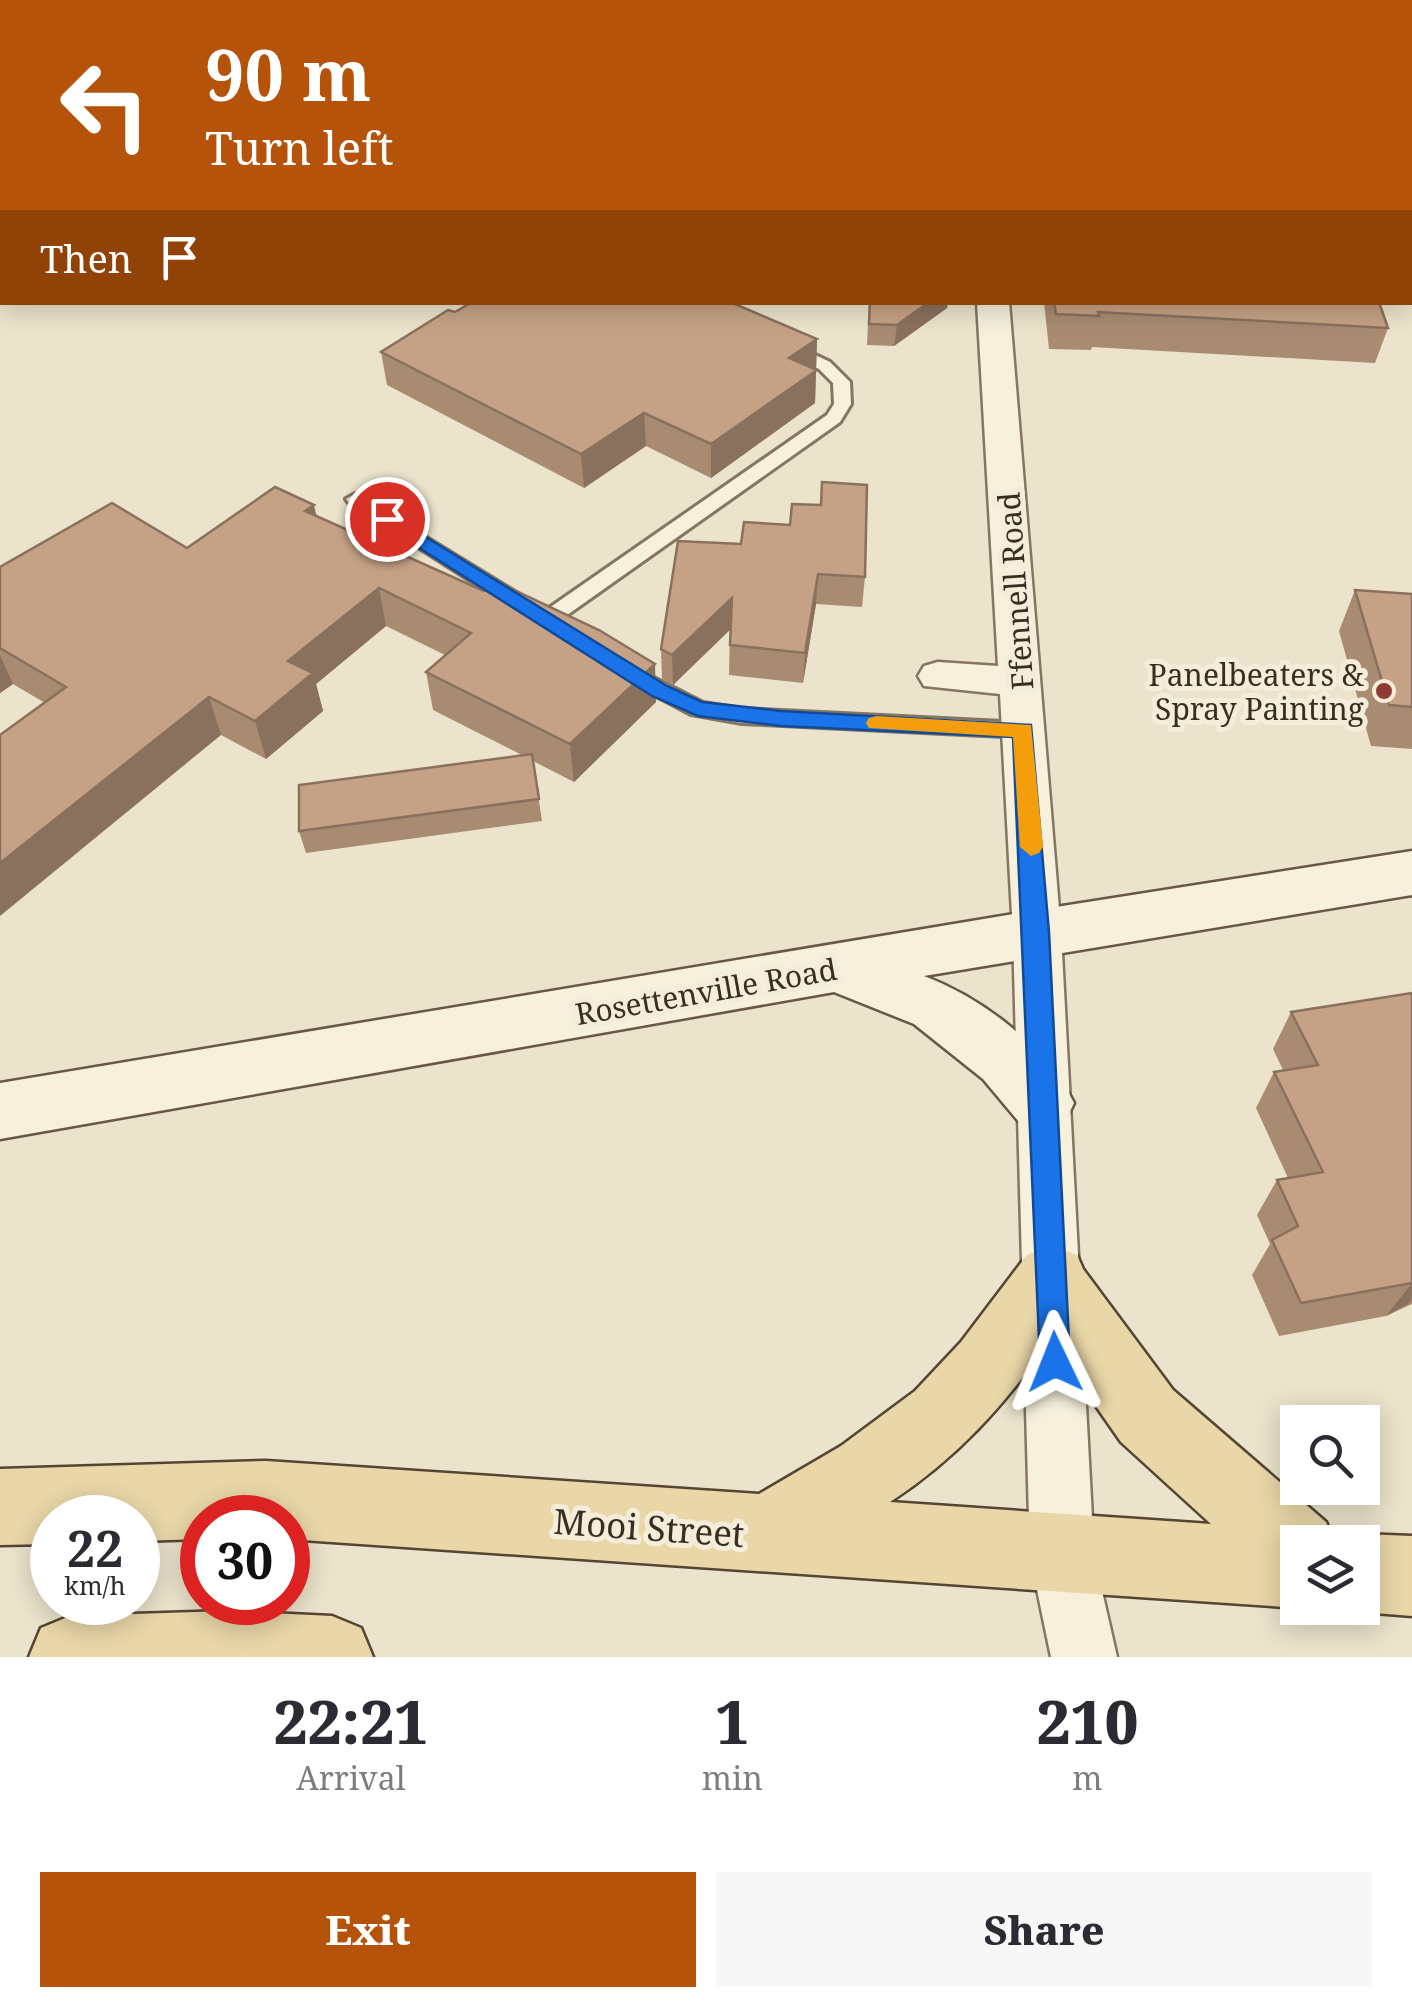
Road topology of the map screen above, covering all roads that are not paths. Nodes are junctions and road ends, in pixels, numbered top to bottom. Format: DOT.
graph roads {
  1 [pos="993,305"];
  2 [pos="772,339"];
  3 [pos="355,498"];
  4 [pos="611,660"];
  5 [pos="938,676"];
  6 [pos="1021,681"];
  7 [pos="1024,730"];
  8 [pos="1412,873"];
  9 [pos="1037,932"];
  10 [pos="840,968"];
  11 [pos="1042,1103"];
  12 [pos="0,1110"];
  13 [pos="1052,1281"];
  14 [pos="0,1507"];
  15 [pos="1280,1534"];
  16 [pos="761,1535"];
  17 [pos="1062,1556"];
  18 [pos="1280,1569"];
  19 [pos="1380,1574"];
  20 [pos="1412,1576"];
  21 [pos="70,1657"];
  22 [pos="332,1657"];
  23 [pos="1084,1657"];
  1 -- 6 [label="street, Ffennell Road"];
  2 -- 3 [label="lane"];
  4 -- 7 [label="lane"];
  5 -- 6 [label="street"];
  6 -- 7 [label="street, Ffennell Road"];
  7 -- 9 [label="street, Ffennell Road"];
  8 -- 9 [label="main road, Rosettenville Road"];
  9 -- 10 [label="main road, Rosettenville Road"];
  9 -- 11 [label="street, Ffennell Road"];
  10 -- 11 [label="main road"];
  10 -- 12 [label="main road, Rosettenville Road"];
  11 -- 13 [label="street, Ffennell Road"];
  13 -- 15 [label="main road"];
  13 -- 16 [label="main road"];
  13 -- 17 [label="street, Ffennell Road"];
  14 -- 16 [label="main road, Mooi Street"];
  16 -- 17 [label="main road, Mooi Street"];
  17 -- 18 [label="main road, Mooi Street"];
  17 -- 23 [label="street, Ffennell Road"];
  19 -- 20 [label="main road"];
  21 -- 22 [label="main road"];
}
